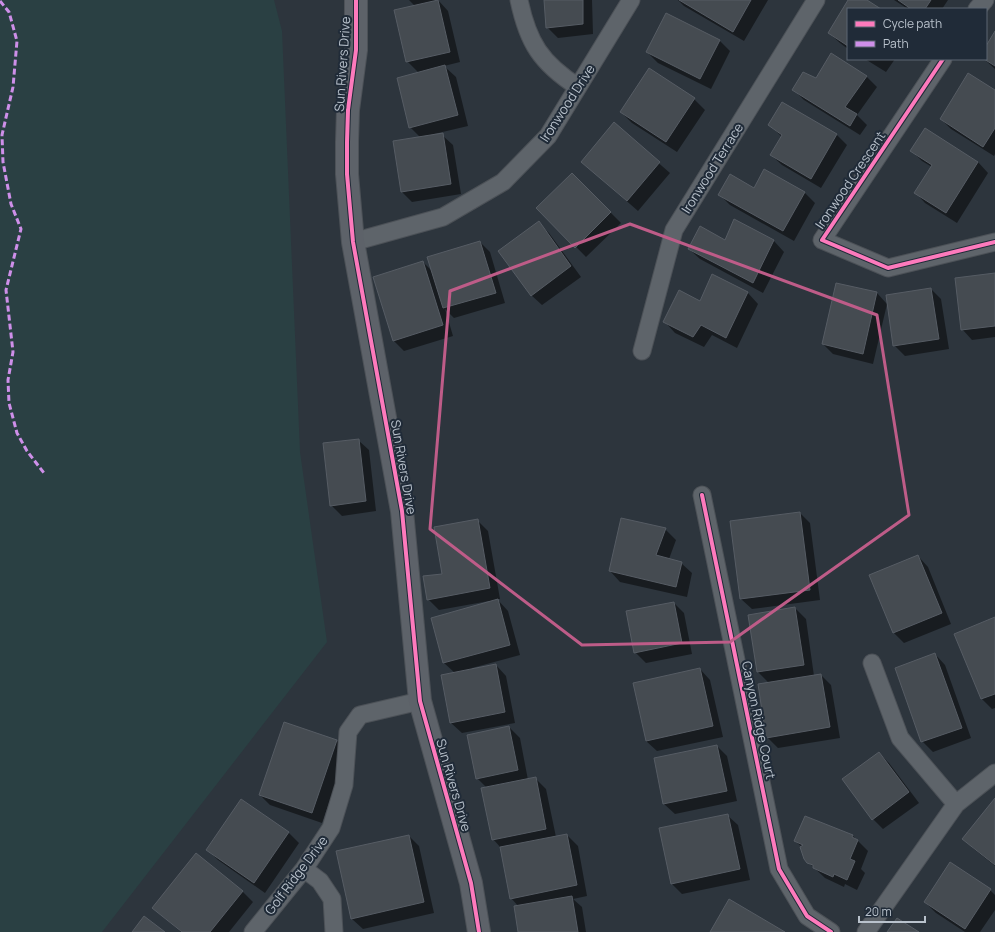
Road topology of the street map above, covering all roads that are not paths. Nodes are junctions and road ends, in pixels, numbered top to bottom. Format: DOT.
graph roads {
  1 [pos="356,0"];
  2 [pos="519,0"];
  3 [pos="631,0"];
  4 [pos="816,0"];
  5 [pos="985,0"];
  6 [pos="978,8"];
  7 [pos="942,60"];
  8 [pos="578,87"];
  9 [pos="353,242"];
  10 [pos="995,242"];
  11 [pos="642,351"];
  12 [pos="702,494"];
  13 [pos="872,663"];
  14 [pos="420,701"];
  15 [pos="995,773"];
  16 [pos="956,804"];
  17 [pos="304,869"];
  18 [pos="253,932"];
  19 [pos="334,932"];
  20 [pos="479,932"];
  21 [pos="831,932"];
  22 [pos="866,932"];
  1 -- 9 [label="street, Sun Rivers Drive"];
  2 -- 8 [label="street"];
  3 -- 8 [label="street, Ironwood Drive"];
  4 -- 11 [label="street, Ironwood Terrace"];
  5 -- 6 [label="street"];
  7 -- 10 [label="street, Ironwood Crescent"];
  8 -- 9 [label="street, Ironwood Drive"];
  9 -- 14 [label="street, Sun Rivers Drive"];
  12 -- 21 [label="street, Canyon Ridge Court"];
  13 -- 16 [label="street"];
  14 -- 17 [label="street, Golf Ridge Drive"];
  14 -- 20 [label="street, Sun Rivers Drive"];
  15 -- 16 [label="street"];
  16 -- 22 [label="street"];
  17 -- 18 [label="street, Golf Ridge Drive"];
  17 -- 19 [label="street"];
}
